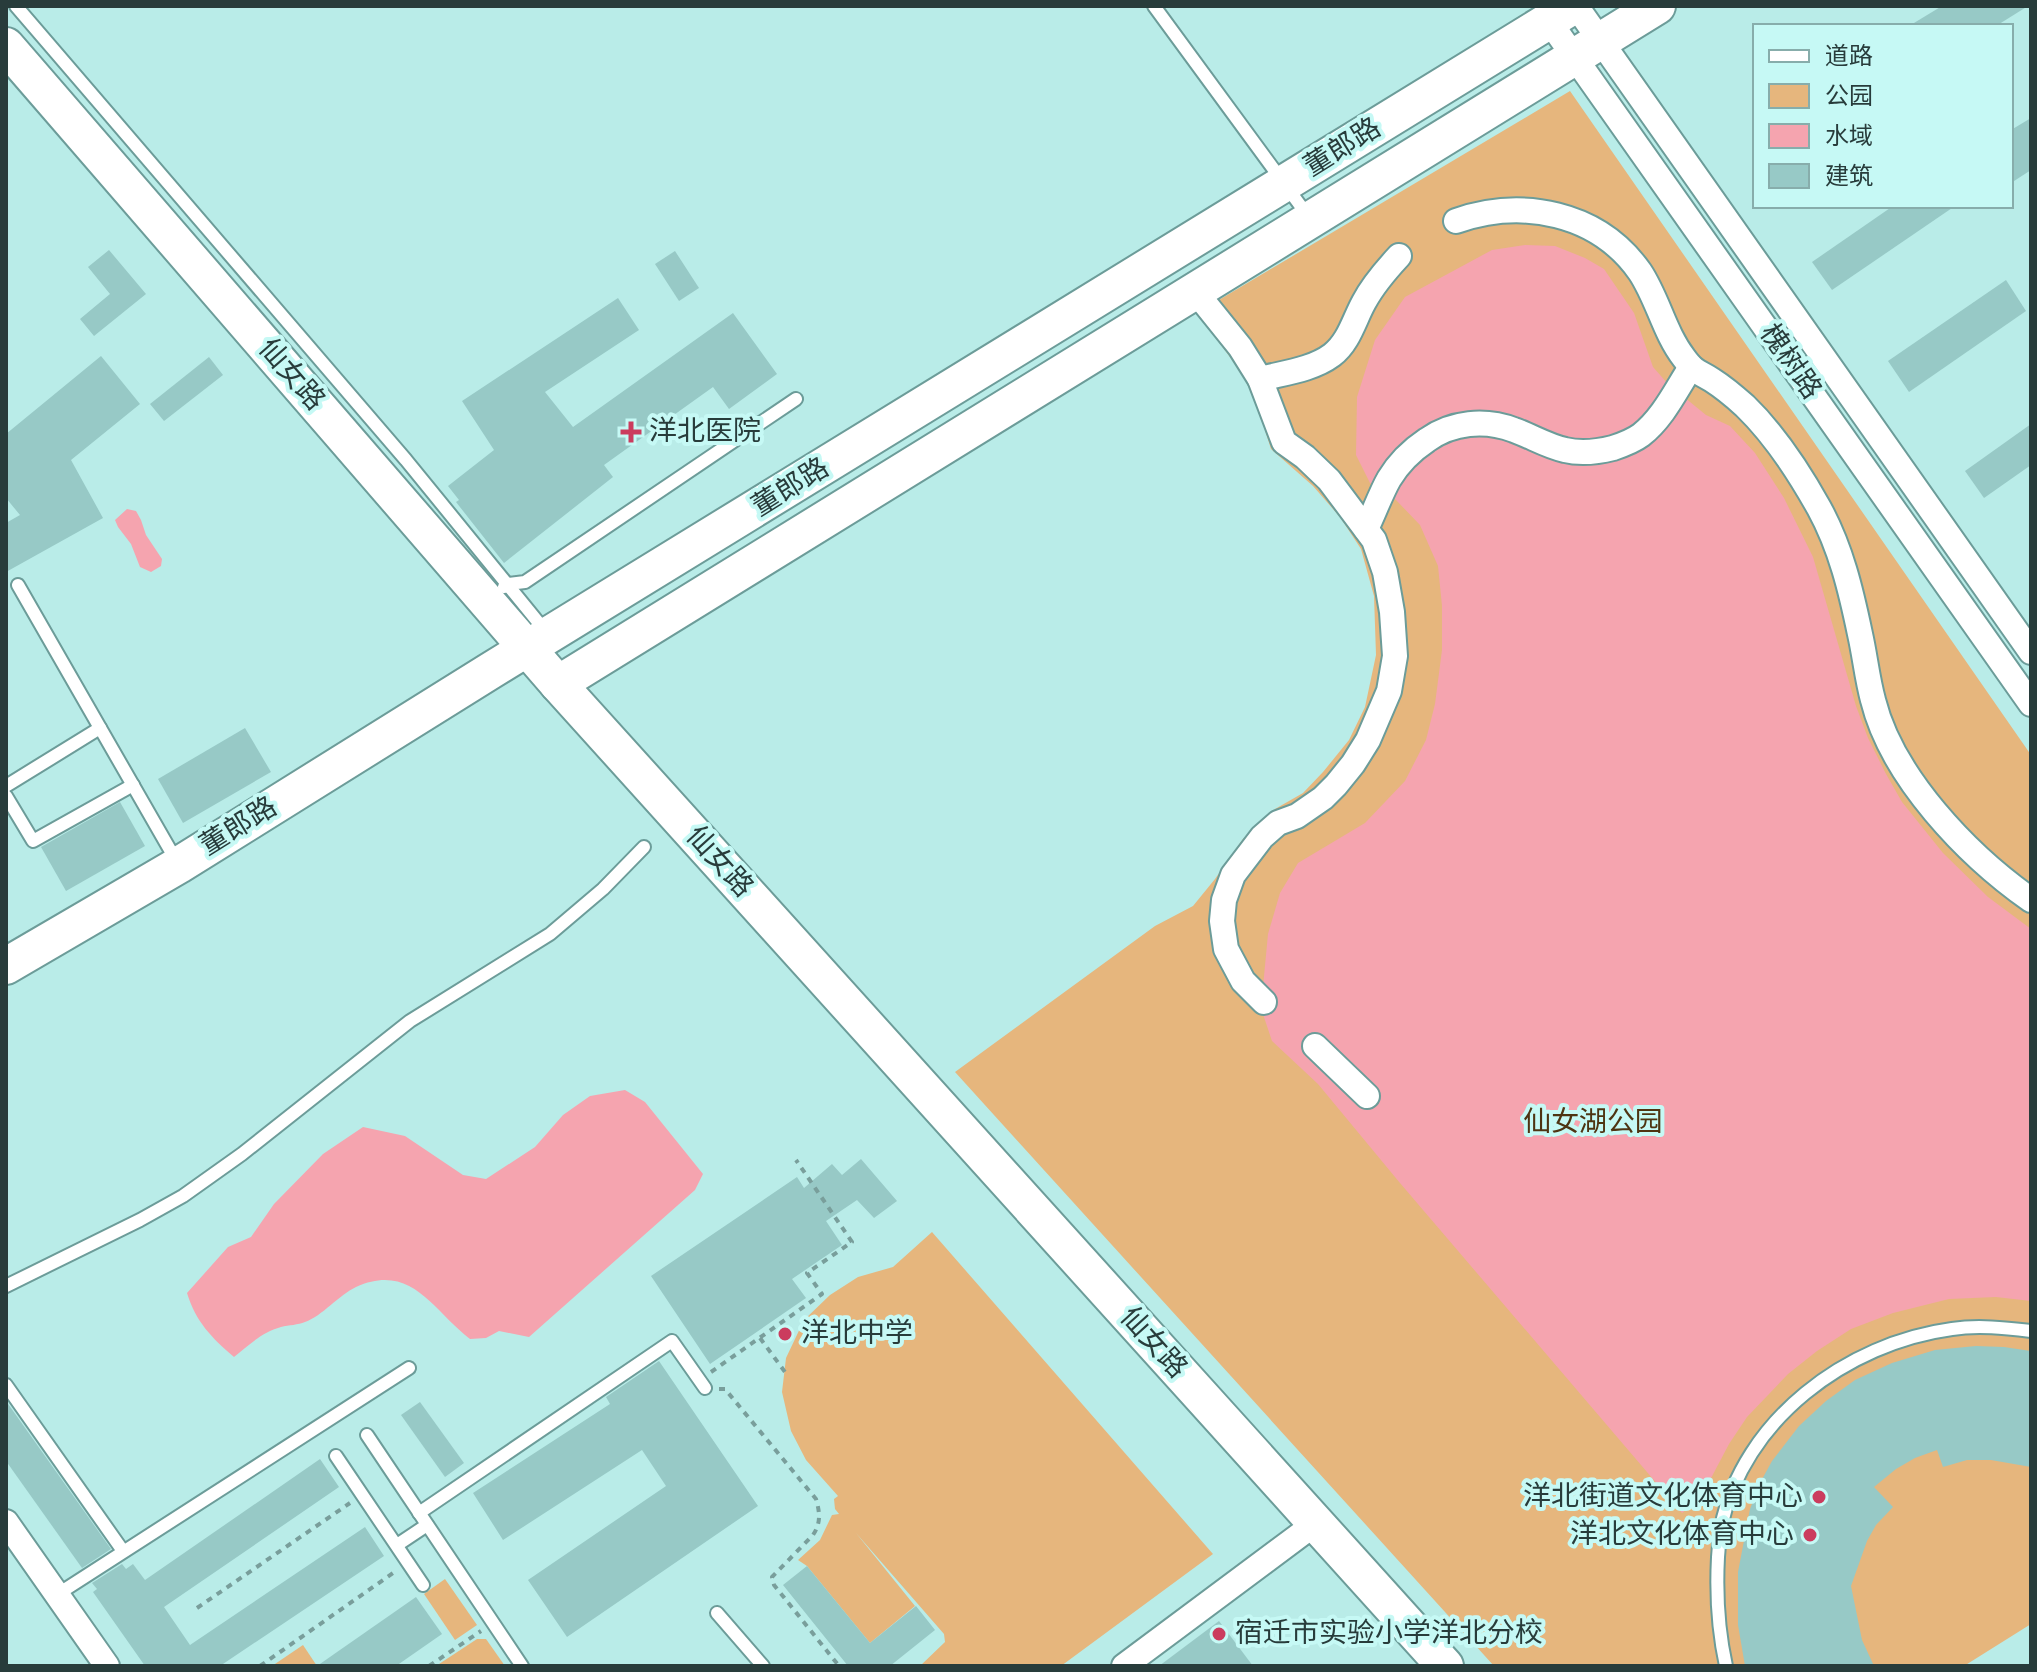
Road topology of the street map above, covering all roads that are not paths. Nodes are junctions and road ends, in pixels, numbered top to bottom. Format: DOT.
graph roads {
  1 [pos="14,6"];
  2 [pos="1154,6"];
  3 [pos="1657,6"];
  4 [pos="1566,11"];
  5 [pos="6,12"];
  6 [pos="6,46"];
  7 [pos="1588,49"];
  8 [pos="1284,185"];
  9 [pos="1311,220"];
  10 [pos="1456,221"];
  11 [pos="1399,256"];
  12 [pos="1195,291"];
  13 [pos="1685,376"];
  14 [pos="1260,379"];
  15 [pos="796,399"];
  16 [pos="1366,529"];
  17 [pos="18,585"];
  18 [pos="497,593"];
  19 [pos="533,635"];
  20 [pos="2031,652"];
  21 [pos="558,684"];
  22 [pos="2031,704"];
  23 [pos="100,728"];
  24 [pos="133,785"];
  25 [pos="6,786"];
  26 [pos="6,796"];
  27 [pos="644,847"];
  28 [pos="179,865"];
  29 [pos="2031,900"];
  30 [pos="6,966"];
  31 [pos="1261,999"];
  32 [pos="1315,1046"];
  33 [pos="1367,1096"];
  34 [pos="6,1286"];
  35 [pos="2031,1331"];
  36 [pos="409,1368"];
  37 [pos="702,1384"];
  38 [pos="6,1385"];
  39 [pos="367,1435"];
  40 [pos="336,1456"];
  41 [pos="419,1513"];
  42 [pos="6,1522"];
  43 [pos="1316,1523"];
  44 [pos="427,1525"];
  45 [pos="397,1545"];
  46 [pos="123,1551"];
  47 [pos="423,1585"];
  48 [pos="58,1594"];
  49 [pos="717,1613"];
  50 [pos="1138,1662"];
  51 [pos="107,1666"];
  52 [pos="522,1666"];
  53 [pos="763,1666"];
  54 [pos="1445,1666"];
  55 [pos="1726,1666"];
  1 -- 5 [label="lane"];
  1 -- 18 [label="lane"];
  2 -- 8 [label="lane"];
  3 -- 7 [label="street, 董郎路"];
  4 -- 7 [label="street, 槐树路"];
  4 -- 8 [label="street, 董郎路"];
  6 -- 18 [label="street, 仙女路"];
  7 -- 9 [label="street, 董郎路"];
  7 -- 20 [label="street, 槐树路"];
  7 -- 22 [label="street, 槐树路"];
  8 -- 9 [label="lane"];
  8 -- 19 [label="street, 董郎路"];
  9 -- 12 [label="street, 董郎路"];
  10 -- 13 [label="street"];
  11 -- 14 [label="street"];
  12 -- 14 [label="street"];
  12 -- 21 [label="street, 董郎路"];
  13 -- 16 [label="street"];
  13 -- 29 [label="street"];
  14 -- 16 [label="street"];
  15 -- 18 [label="lane"];
  16 -- 31 [label="street"];
  17 -- 23 [label="lane"];
  18 -- 19 [label="street, 仙女路"];
  19 -- 21 [label="street, 仙女路"];
  19 -- 28 [label="street, 董郎路"];
  21 -- 43 [label="street, 仙女路"];
  23 -- 24 [label="lane"];
  23 -- 25 [label="lane"];
  24 -- 26 [label="lane"];
  24 -- 28 [label="lane"];
  27 -- 34 [label="lane"];
  28 -- 30 [label="street, 董郎路"];
  32 -- 33 [label="street"];
  35 -- 55 [label="lane"];
  36 -- 46 [label="lane"];
  37 -- 41 [label="lane"];
  38 -- 46 [label="lane"];
  39 -- 41 [label="lane"];
  40 -- 45 [label="lane"];
  41 -- 44 [label="lane"];
  42 -- 48 [label="street"];
  43 -- 50 [label="street"];
  43 -- 54 [label="street, 仙女路"];
  44 -- 45 [label="lane"];
  44 -- 52 [label="lane"];
  45 -- 47 [label="lane"];
  46 -- 48 [label="lane"];
  48 -- 51 [label="street"];
  49 -- 53 [label="lane"];
}
